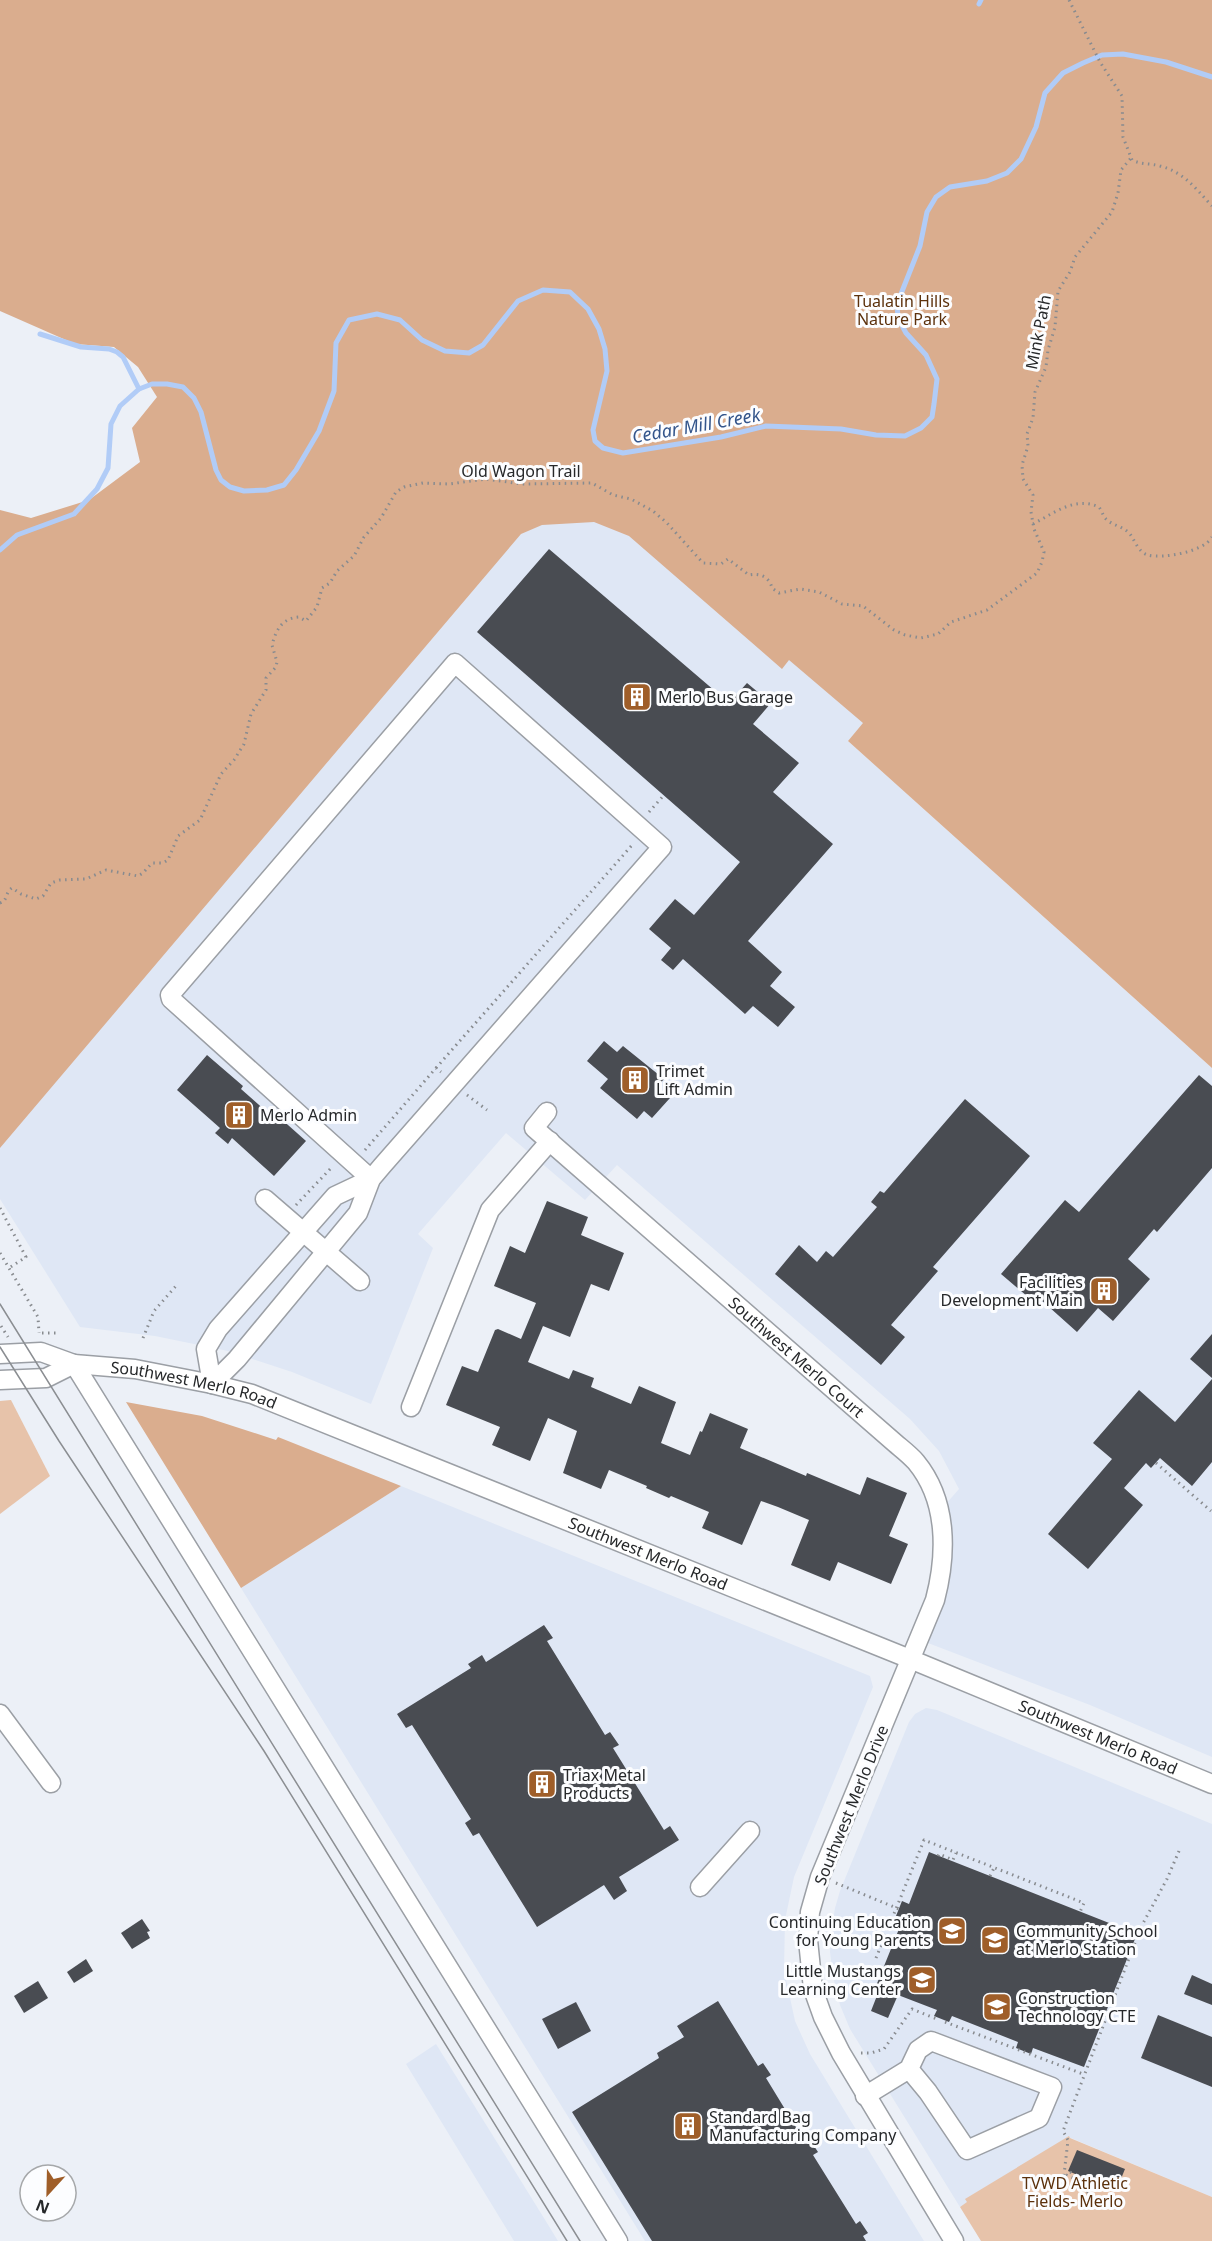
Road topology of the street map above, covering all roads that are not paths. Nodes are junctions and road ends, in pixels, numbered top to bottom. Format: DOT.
graph roads {
  1 [pos="547,1112"];
  2 [pos="550,1141"];
  3 [pos="371,1179"];
  4 [pos="265,1199"];
  5 [pos="302,1232"];
  6 [pos="325,1252"];
  7 [pos="360,1281"];
  8 [pos="5,1348"];
  9 [pos="74,1364"];
  10 [pos="0,1380"];
  11 [pos="212,1384"];
  12 [pos="411,1407"];
  13 [pos="910,1659"];
  14 [pos="0,1714"];
  15 [pos="51,1783"];
  16 [pos="1212,1784"];
  17 [pos="750,1831"];
  18 [pos="700,1887"];
  19 [pos="909,2069"];
  20 [pos="865,2096"];
  21 [pos="618,2241"];
  22 [pos="954,2241"];
  1 -- 2 [label="street, Southwest Merlo Court"];
  2 -- 12 [label="street"];
  2 -- 13 [label="street, Southwest Merlo Court"];
  3 -- 3 [label="street"];
  3 -- 5 [label="street"];
  3 -- 6 [label="street"];
  4 -- 5 [label="street"];
  5 -- 6 [label="street"];
  5 -- 11 [label="street"];
  6 -- 7 [label="street"];
  6 -- 11 [label="street"];
  8 -- 9 [label="street, Southwest Merlo Road"];
  9 -- 10 [label="street"];
  9 -- 11 [label="street, Southwest Merlo Road"];
  9 -- 21 [label="street"];
  11 -- 13 [label="street, Southwest Merlo Road"];
  13 -- 16 [label="street, Southwest Merlo Road"];
  13 -- 20 [label="street, Southwest Merlo Drive"];
  14 -- 15 [label="street"];
  17 -- 18 [label="street"];
  19 -- 19 [label="street"];
  19 -- 20 [label="street"];
  20 -- 22 [label="street, Southwest Merlo Drive"];
}
